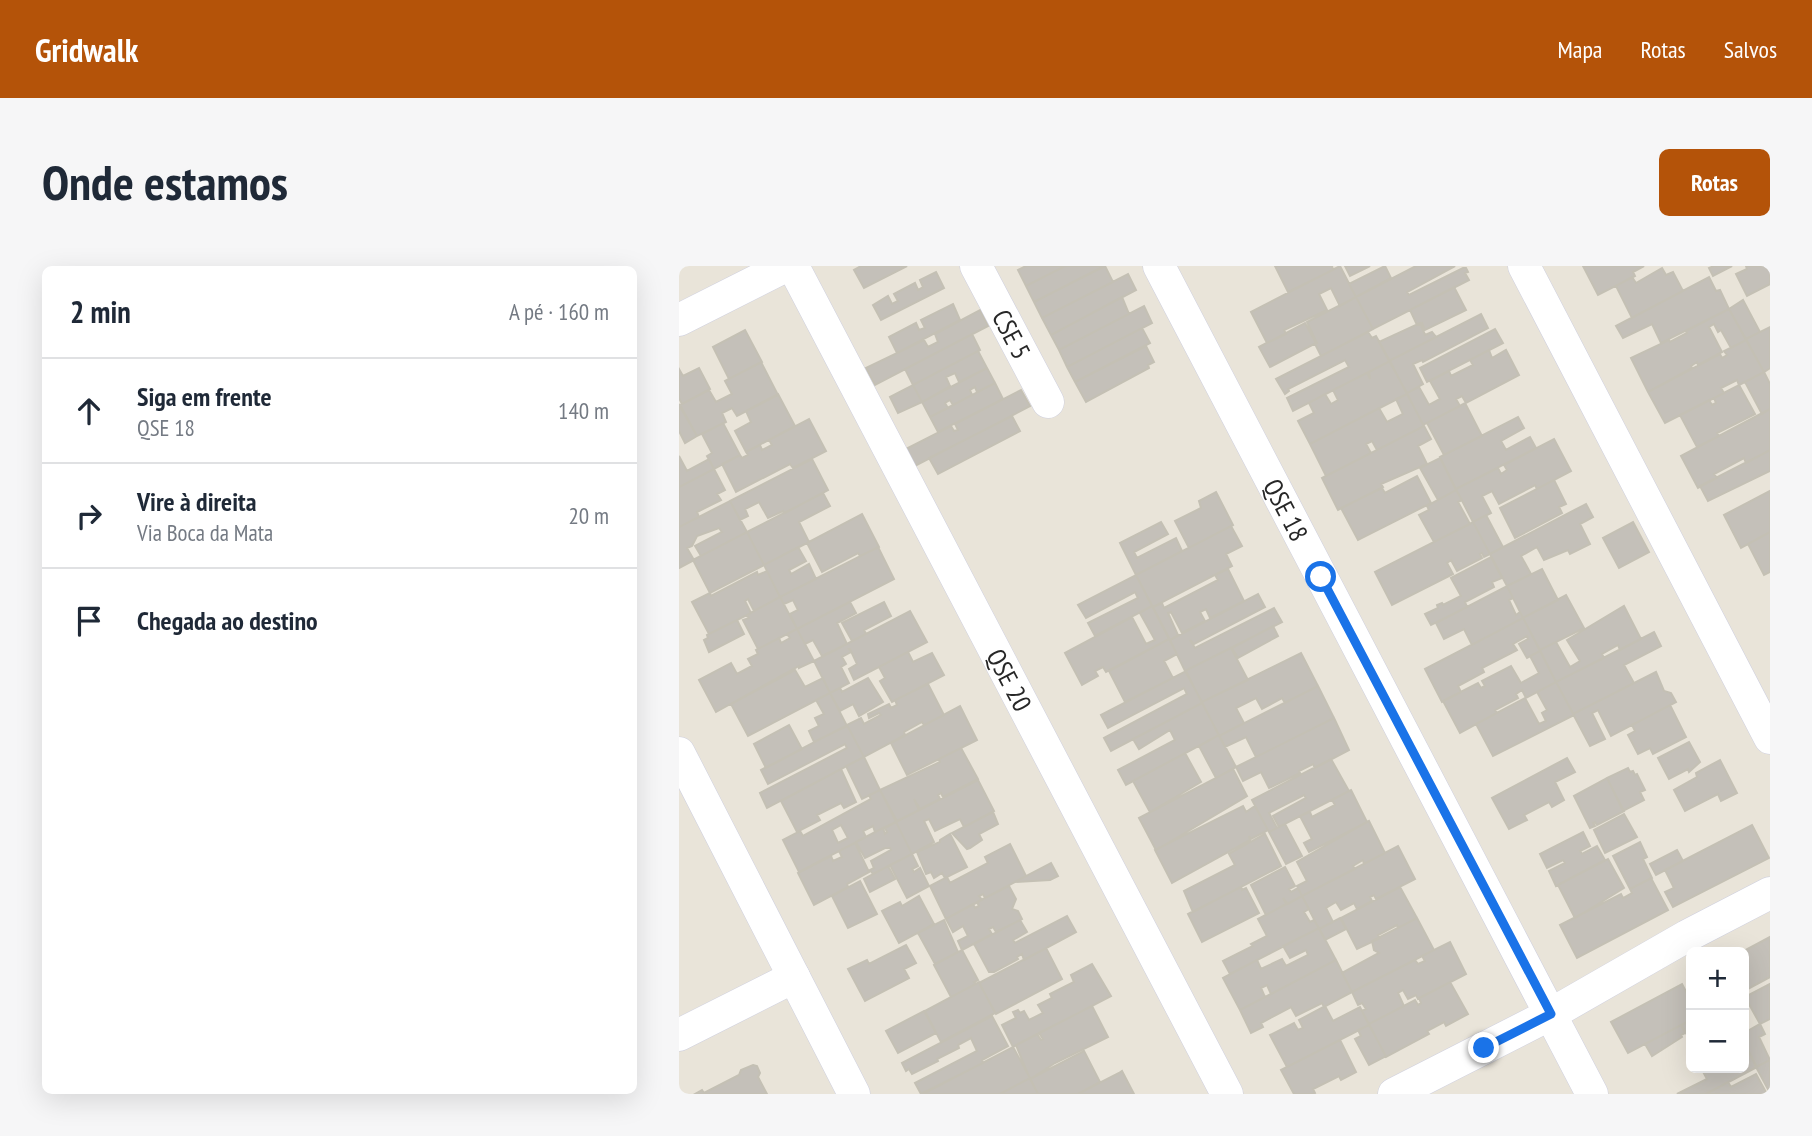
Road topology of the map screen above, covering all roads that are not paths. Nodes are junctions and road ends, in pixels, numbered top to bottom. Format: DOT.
graph roads {
  1 [pos="786,266"];
  2 [pos="793,266"];
  3 [pos="976,266"];
  4 [pos="1159,266"];
  5 [pos="1524,266"];
  6 [pos="679,320"];
  7 [pos="1048,402"];
  8 [pos="1770,738"];
  9 [pos="679,753"];
  10 [pos="1770,893"];
  11 [pos="794,977"];
  12 [pos="1551,1014"];
  13 [pos="679,1035"];
  14 [pos="854,1094"];
  15 [pos="1227,1094"];
  16 [pos="1394,1094"];
  17 [pos="1592,1094"];
  1 -- 6 [label="street"];
  2 -- 15 [label="street, QSE 20"];
  3 -- 7 [label="street, CSE 5"];
  4 -- 12 [label="street, QSE 18"];
  5 -- 8 [label="street"];
  9 -- 11 [label="street"];
  10 -- 12 [label="street"];
  11 -- 13 [label="street"];
  11 -- 14 [label="street"];
  12 -- 16 [label="street"];
  12 -- 17 [label="street, QSE 18"];
}
